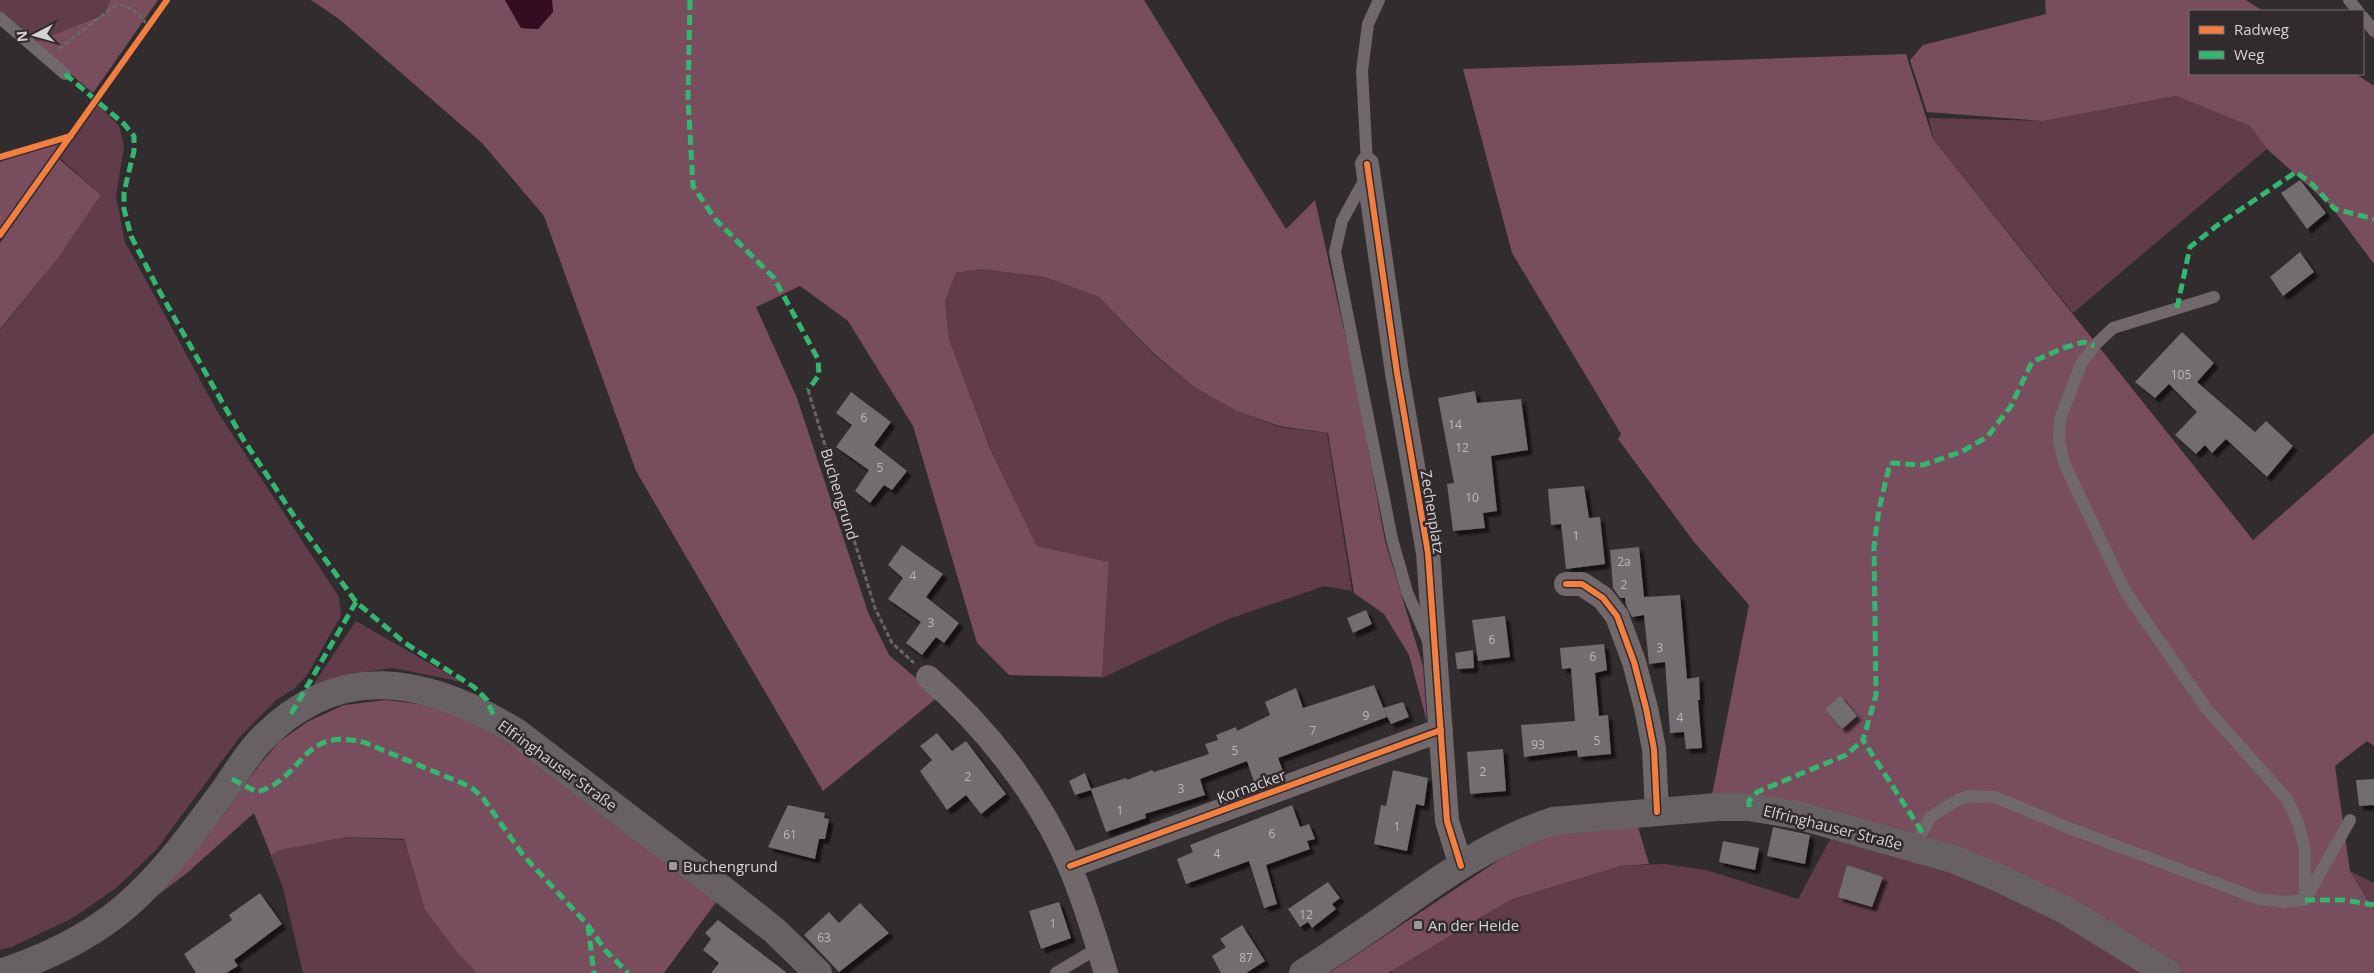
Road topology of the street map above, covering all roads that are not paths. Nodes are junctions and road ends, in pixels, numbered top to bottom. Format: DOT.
graph roads {
  1 [pos="1379,0"];
  2 [pos="2349,0"];
  3 [pos="2357,10"];
  4 [pos="0,18"];
  5 [pos="2364,18"];
  6 [pos="2374,31"];
  7 [pos="65,74"];
  8 [pos="1367,169"];
  9 [pos="2214,297"];
  10 [pos="1566,584"];
  11 [pos="1436,657"];
  12 [pos="928,677"];
  13 [pos="1441,730"];
  14 [pos="1657,812"];
  15 [pos="2350,820"];
  16 [pos="1913,848"];
  17 [pos="1070,866"];
  18 [pos="1461,866"];
  19 [pos="2305,900"];
  20 [pos="1098,948"];
  21 [pos="0,973"];
  22 [pos="818,973"];
  23 [pos="1056,973"];
  24 [pos="1106,973"];
  25 [pos="1303,973"];
  26 [pos="2167,973"];
  1 -- 8 [label="lane, Zechenplatz"];
  2 -- 3 [label="lane"];
  4 -- 7 [label="lane"];
  5 -- 6 [label="lane"];
  8 -- 11 [label="street, Zechenplatz"];
  8 -- 11 [label="lane"];
  9 -- 19 [label="lane"];
  10 -- 14 [label="street"];
  11 -- 13 [label="street, Zechenplatz"];
  12 -- 17 [label="street"];
  13 -- 17 [label="street, Kornacker"];
  13 -- 18 [label="street, Zechenplatz"];
  14 -- 16 [label="main road, Elfringhauser Straße"];
  14 -- 18 [label="main road, Elfringhauser Straße"];
  15 -- 19 [label="lane"];
  16 -- 19 [label="lane"];
  16 -- 26 [label="main road, Elfringhauser Straße"];
  17 -- 20 [label="street"];
  18 -- 25 [label="main road, Elfringhauser Straße"];
  20 -- 23 [label="lane"];
  20 -- 24 [label="street"];
  21 -- 22 [label="main road, Elfringhauser Straße"];
}
